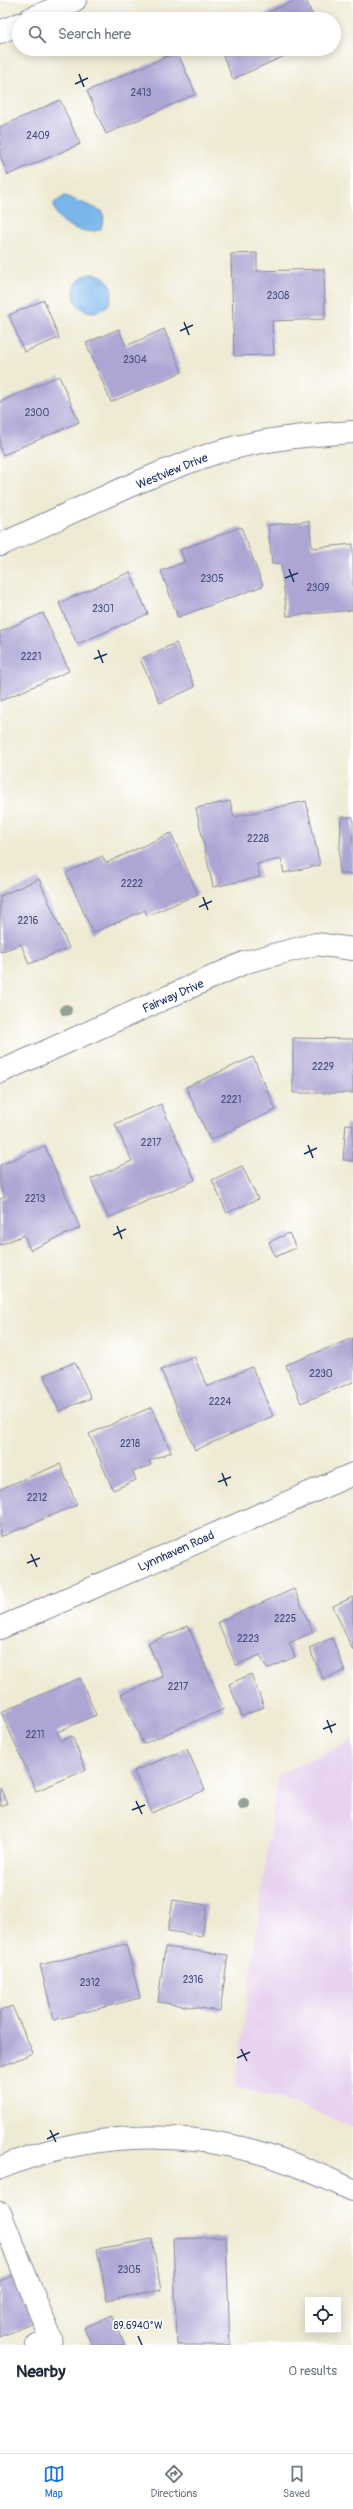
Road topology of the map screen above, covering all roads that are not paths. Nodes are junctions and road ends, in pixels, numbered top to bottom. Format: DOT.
graph roads {
  1 [pos="75,0"];
  2 [pos="47,12"];
  3 [pos="12,27"];
  4 [pos="0,32"];
  5 [pos="353,432"];
  6 [pos="0,545"];
  7 [pos="353,949"];
  8 [pos="0,1072"];
  9 [pos="353,1474"];
  10 [pos="0,1628"];
  11 [pos="0,2168"];
  12 [pos="353,2190"];
  13 [pos="0,2213"];
  14 [pos="37,2345"];
  1 -- 2 [label="street"];
  3 -- 4 [label="street"];
  5 -- 6 [label="street, Westview Drive"];
  7 -- 8 [label="street, Fairway Drive"];
  9 -- 10 [label="street, Lynnhaven Road"];
  11 -- 12 [label="street"];
  13 -- 14 [label="street"];
}
